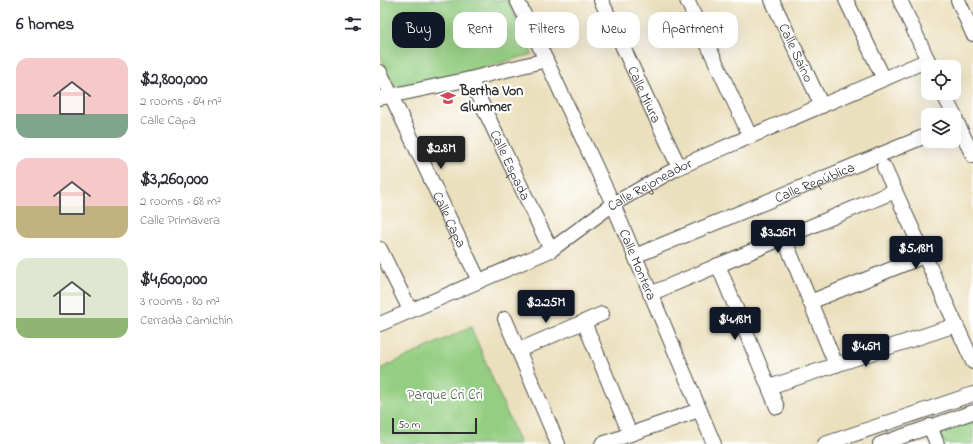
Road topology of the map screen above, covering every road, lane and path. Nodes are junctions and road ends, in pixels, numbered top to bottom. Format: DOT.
graph roads {
  1 [pos="517,0"];
  2 [pos="601,0"];
  3 [pos="687,0"];
  4 [pos="772,0"];
  5 [pos="846,0"];
  6 [pos="900,0"];
  7 [pos="958,0"];
  8 [pos="973,34"];
  9 [pos="546,60"];
  10 [pos="927,60"];
  11 [pos="921,67"];
  12 [pos="380,72"];
  13 [pos="470,79"];
  14 [pos="884,79"];
  15 [pos="386,97"];
  16 [pos="822,106"];
  17 [pos="961,131"];
  18 [pos="750,136"];
  19 [pos="921,138"];
  20 [pos="973,156"];
  21 [pos="679,167"];
  22 [pos="884,167"];
  23 [pos="895,191"];
  24 [pos="613,204"];
  25 [pos="784,238"];
  26 [pos="380,250"];
  27 [pos="551,250"];
  28 [pos="635,256"];
  29 [pos="924,256"];
  30 [pos="718,266"];
  31 [pos="479,281"];
  32 [pos="650,294"];
  33 [pos="810,302"];
  34 [pos="410,310"];
  35 [pos="602,314"];
  36 [pos="505,319"];
  37 [pos="584,322"];
  38 [pos="380,324"];
  39 [pos="956,325"];
  40 [pos="519,350"];
  41 [pos="973,362"];
  42 [pos="836,364"];
  43 [pos="769,387"];
  44 [pos="973,394"];
  45 [pos="777,407"];
  46 [pos="699,410"];
  47 [pos="973,412"];
  48 [pos="930,426"];
  49 [pos="630,434"];
  50 [pos="558,444"];
  51 [pos="602,444"];
  52 [pos="714,444"];
  53 [pos="826,444"];
  54 [pos="880,444"];
  55 [pos="937,444"];
  1 -- 9 [label="street, Calle Montera"];
  2 -- 21 [label="street, Calle Miura"];
  3 -- 18 [label="street"];
  4 -- 16 [label="street, Calle Saíno"];
  5 -- 14 [label="street"];
  6 -- 10 [label="street"];
  7 -- 8 [label="street"];
  9 -- 13 [label="street"];
  9 -- 24 [label="street, Calle Montera"];
  11 -- 14 [label="street, Calle Rejoneador"];
  12 -- 15 [label="street, Calle Capa"];
  13 -- 15 [label="street"];
  13 -- 27 [label="street, Calle Espada"];
  14 -- 16 [label="street, Calle Rejoneador"];
  15 -- 31 [label="street, Calle Capa"];
  16 -- 18 [label="street, Calle Rejoneador"];
  17 -- 20 [label="street"];
  18 -- 21 [label="street, Calle Rejoneador"];
  19 -- 28 [label="street, Calle República"];
  21 -- 24 [label="street, Calle Rejoneador"];
  22 -- 23 [label="street"];
  23 -- 25 [label="street"];
  23 -- 29 [label="street"];
  24 -- 27 [label="street, Calle Rejoneador"];
  24 -- 28 [label="street, Calle Montera"];
  25 -- 30 [label="street"];
  25 -- 33 [label="street"];
  26 -- 34 [label="street"];
  27 -- 31 [label="street, Calle Rejoneador"];
  28 -- 32 [label="street, Calle Montera"];
  29 -- 33 [label="street"];
  29 -- 39 [label="street"];
  30 -- 32 [label="street"];
  30 -- 43 [label="street"];
  31 -- 34 [label="street, Calle Rejoneador"];
  32 -- 46 [label="street, Calle Montera"];
  33 -- 42 [label="street"];
  34 -- 38 [label="street, Calle Rejoneador"];
  35 -- 37 [label="street"];
  36 -- 40 [label="street"];
  37 -- 40 [label="street"];
  37 -- 49 [label="street"];
  39 -- 41 [label="street"];
  39 -- 42 [label="street"];
  40 -- 50 [label="street"];
  42 -- 43 [label="street"];
  43 -- 45 [label="street"];
  44 -- 53 [label="street"];
  46 -- 49 [label="street"];
  46 -- 52 [label="street, Calle Montera"];
  47 -- 48 [label="street"];
  48 -- 54 [label="street"];
  48 -- 55 [label="street"];
  49 -- 51 [label="street"];
}
